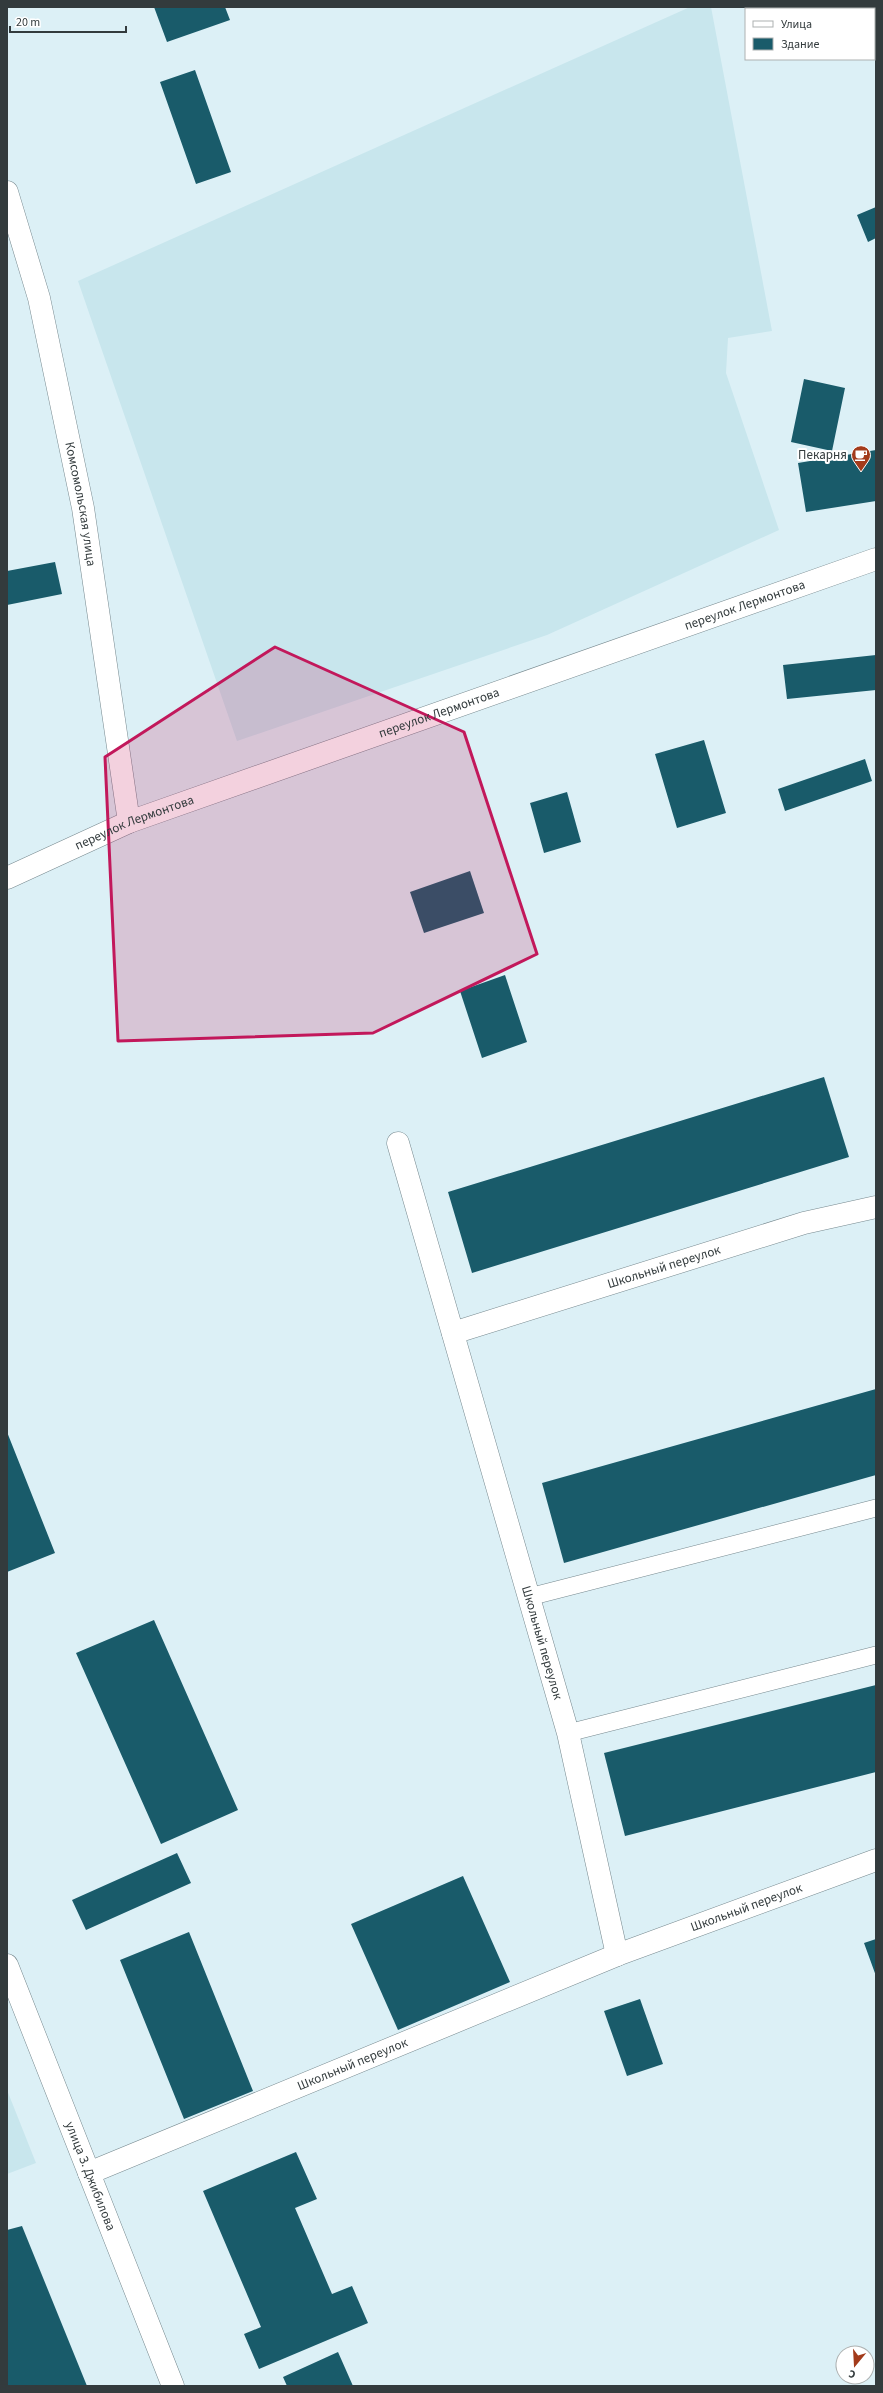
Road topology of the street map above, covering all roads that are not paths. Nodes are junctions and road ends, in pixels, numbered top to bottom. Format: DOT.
graph roads {
  1 [pos="7,192"];
  2 [pos="876,559"];
  3 [pos="129,822"];
  4 [pos="7,878"];
  5 [pos="398,1143"];
  6 [pos="876,1207"];
  7 [pos="453,1333"];
  8 [pos="876,1508"];
  9 [pos="529,1597"];
  10 [pos="876,1655"];
  11 [pos="568,1733"];
  12 [pos="876,1860"];
  13 [pos="617,1955"];
  14 [pos="7,1965"];
  15 [pos="89,2174"];
  16 [pos="173,2386"];
  1 -- 3 [label="street, Комсомольская улица"];
  2 -- 3 [label="street, переулок Лермонтова"];
  3 -- 4 [label="street, переулок Лермонтова"];
  5 -- 7 [label="street, Школьный переулок"];
  6 -- 7 [label="street, Школьный переулок"];
  7 -- 9 [label="street, Школьный переулок"];
  8 -- 9 [label="lane"];
  9 -- 11 [label="street, Школьный переулок"];
  10 -- 11 [label="lane"];
  11 -- 13 [label="street, Школьный переулок"];
  12 -- 13 [label="street, Школьный переулок"];
  13 -- 15 [label="street, Школьный переулок"];
  14 -- 15 [label="street, улица З. Джибилова"];
  15 -- 16 [label="street, улица З. Джибилова"];
}
